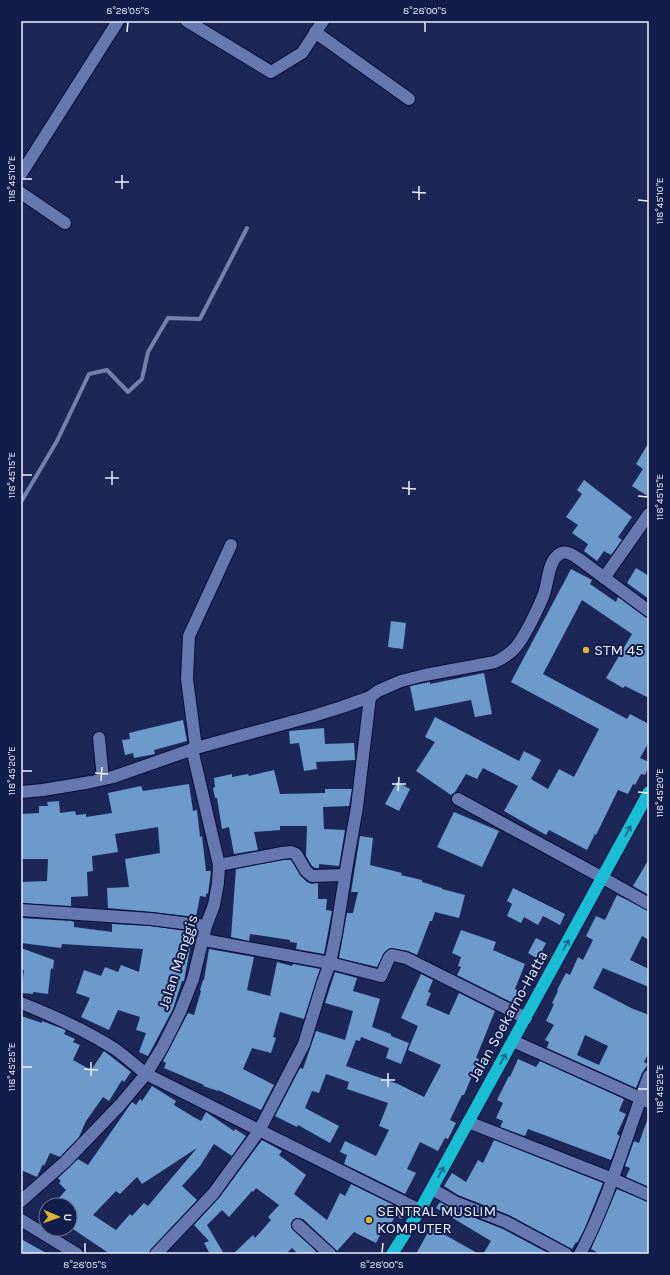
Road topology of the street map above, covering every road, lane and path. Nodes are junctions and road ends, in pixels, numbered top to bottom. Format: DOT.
graph roads {
  1 [pos="118,21"];
  2 [pos="187,21"];
  3 [pos="323,21"];
  4 [pos="315,32"];
  5 [pos="409,99"];
  6 [pos="21,174"];
  7 [pos="21,192"];
  8 [pos="65,223"];
  9 [pos="649,514"];
  10 [pos="231,545"];
  11 [pos="604,578"];
  12 [pos="649,612"];
  13 [pos="370,697"];
  14 [pos="99,738"];
  15 [pos="194,749"];
  16 [pos="103,779"];
  17 [pos="21,792"];
  18 [pos="649,792"];
  19 [pos="458,799"];
  20 [pos="219,865"];
  21 [pos="345,875"];
  22 [pos="603,878"];
  23 [pos="649,904"];
  24 [pos="21,910"];
  25 [pos="206,926"];
  26 [pos="204,940"];
  27 [pos="330,963"];
  28 [pos="21,1003"];
  29 [pos="526,1018"];
  30 [pos="513,1041"];
  31 [pos="146,1074"];
  32 [pos="649,1076"];
  33 [pos="645,1100"];
  34 [pos="468,1122"];
  35 [pos="259,1131"];
  36 [pos="613,1179"];
  37 [pos="432,1189"];
  38 [pos="649,1195"];
  39 [pos="21,1201"];
  40 [pos="420,1210"];
  41 [pos="21,1220"];
  42 [pos="298,1225"];
  43 [pos="76,1254"];
  44 [pos="156,1254"];
  45 [pos="330,1254"];
  46 [pos="392,1254"];
  47 [pos="566,1254"];
  48 [pos="580,1254"];
  1 -- 6 [label="street"];
  2 -- 4 [label="street"];
  3 -- 4 [label="street"];
  4 -- 5 [label="street"];
  7 -- 8 [label="street"];
  9 -- 11 [label="street"];
  10 -- 15 [label="street, Jalan Manggis"];
  11 -- 12 [label="street"];
  11 -- 13 [label="street"];
  13 -- 15 [label="street"];
  13 -- 21 [label="street"];
  14 -- 16 [label="street"];
  15 -- 16 [label="street"];
  15 -- 20 [label="street, Jalan Manggis"];
  16 -- 17 [label="street"];
  22 -- 18 [label="highway, Jalan Soekarno-Hatta, one-way"];
  19 -- 22 [label="street"];
  20 -- 21 [label="street"];
  20 -- 25 [label="street, Jalan Manggis"];
  21 -- 27 [label="street"];
  22 -- 23 [label="street"];
  29 -- 22 [label="highway, Jalan Soekarno-Hatta, one-way"];
  24 -- 25 [label="street"];
  25 -- 26 [label="street, Jalan Manggis"];
  26 -- 27 [label="street"];
  26 -- 31 [label="street, Jalan Manggis"];
  27 -- 29 [label="street"];
  27 -- 35 [label="street"];
  28 -- 31 [label="street"];
  29 -- 30 [label="highway, Jalan Soekarno-Hatta"];
  30 -- 33 [label="street"];
  34 -- 30 [label="highway, Jalan Soekarno-Hatta, one-way"];
  31 -- 35 [label="street"];
  31 -- 39 [label="street, Jalan Manggis"];
  32 -- 33 [label="street"];
  33 -- 36 [label="street"];
  34 -- 36 [label="street"];
  37 -- 34 [label="highway, Jalan Soekarno-Hatta, one-way"];
  35 -- 40 [label="street"];
  35 -- 44 [label="street"];
  36 -- 38 [label="street"];
  36 -- 48 [label="street"];
  37 -- 40 [label="highway, Jalan Soekarno-Hatta"];
  37 -- 47 [label="street"];
  40 -- 46 [label="highway, Jalan Soekarno-Hatta"];
  41 -- 43 [label="street"];
  42 -- 45 [label="street"];
}
